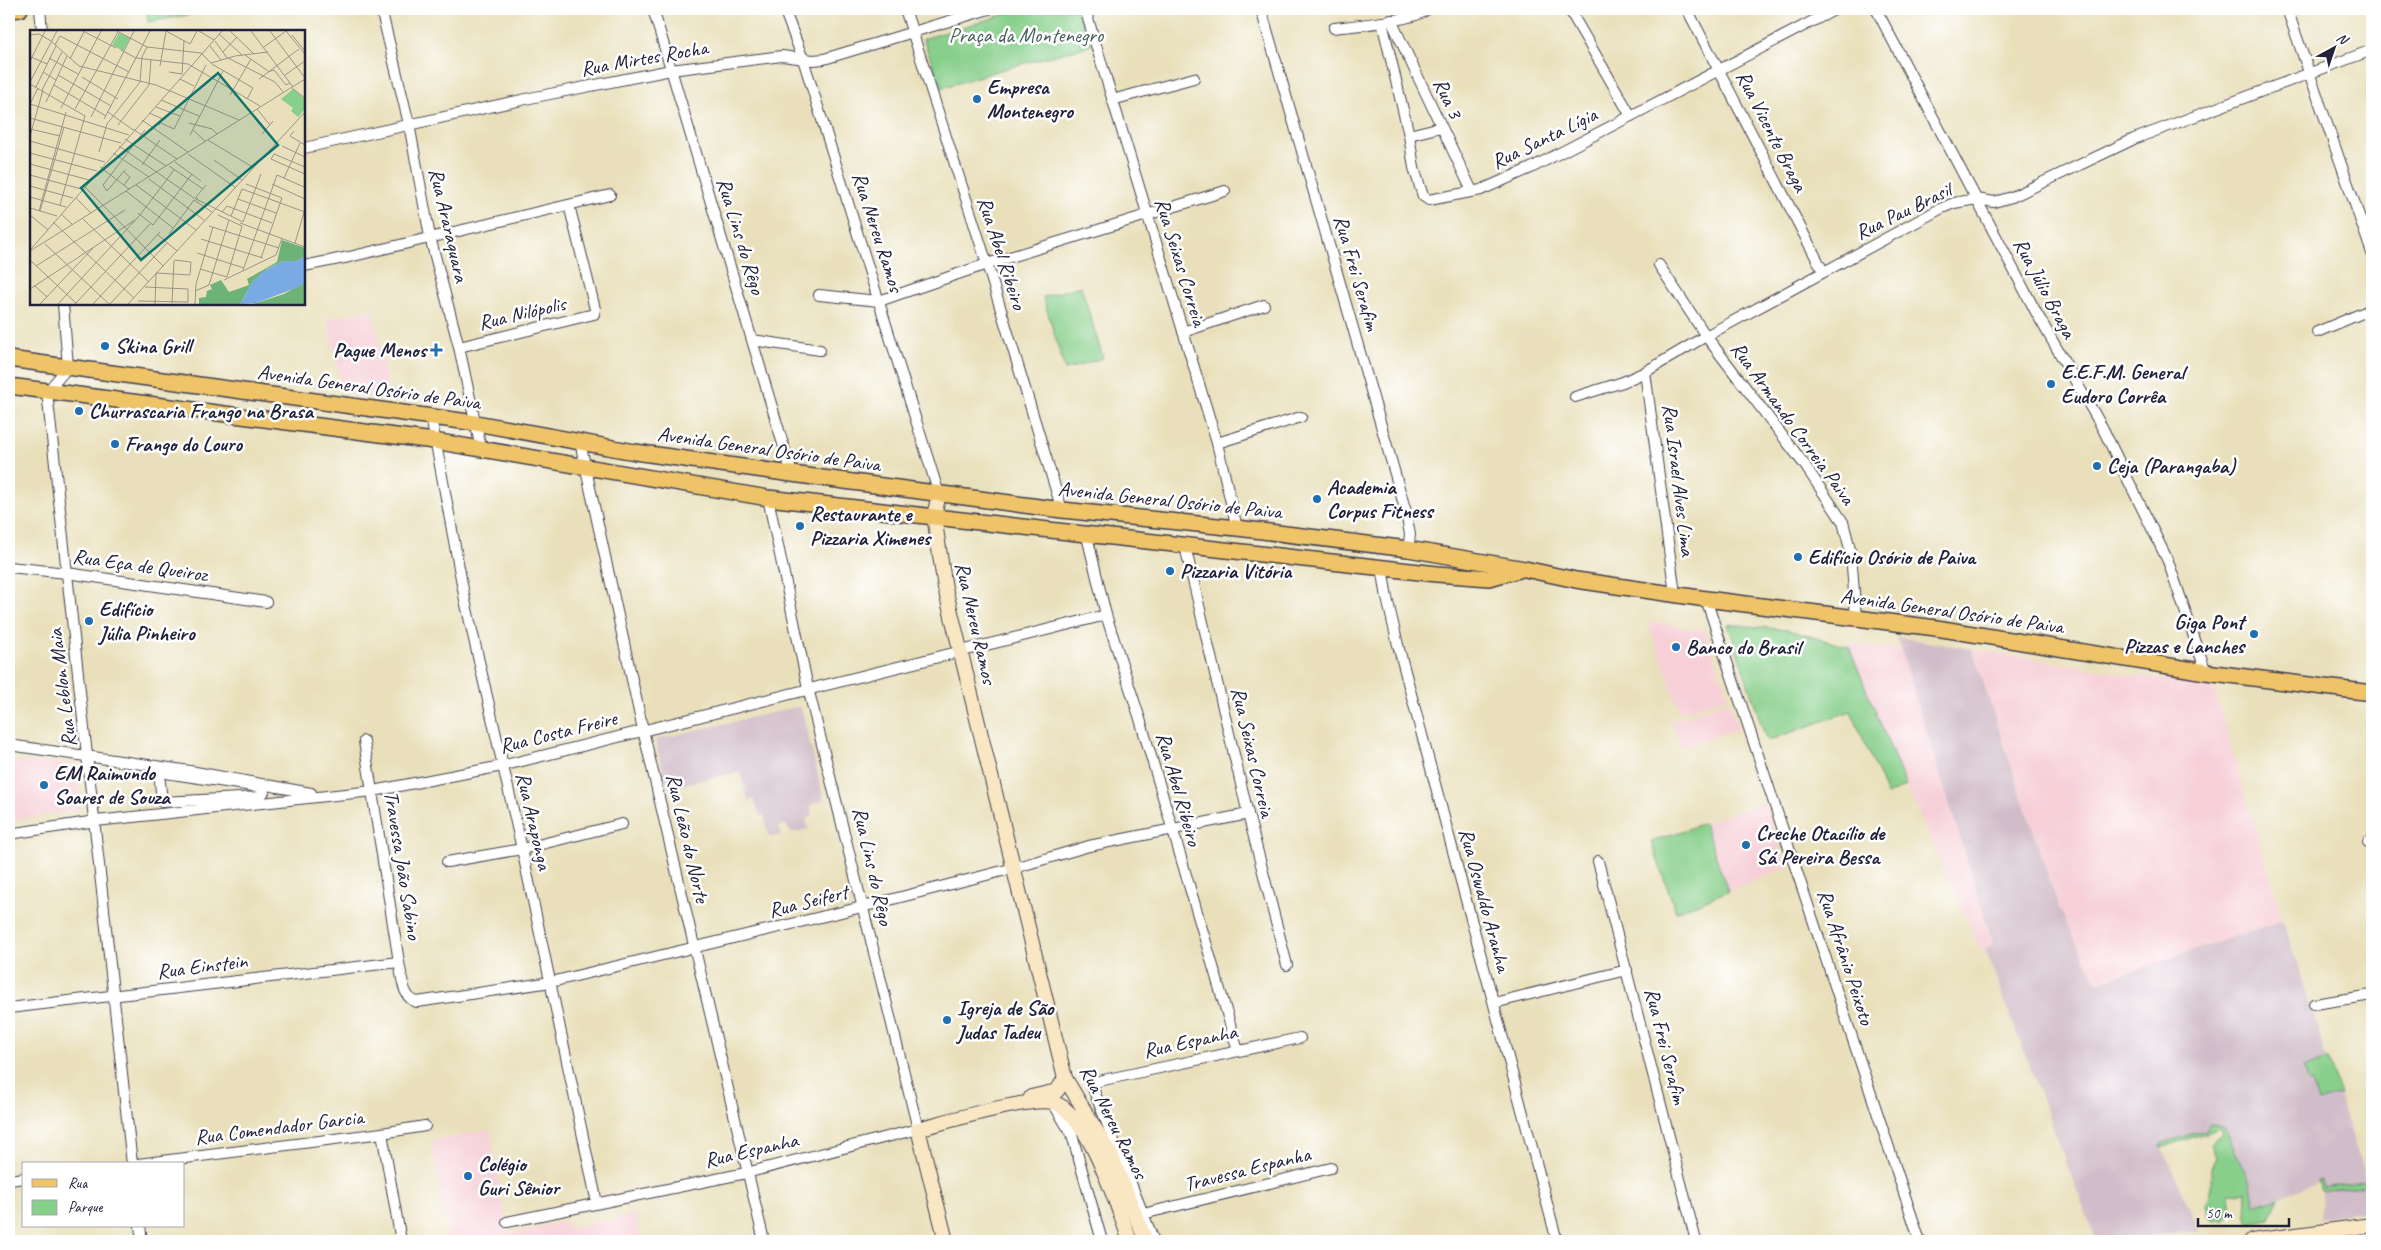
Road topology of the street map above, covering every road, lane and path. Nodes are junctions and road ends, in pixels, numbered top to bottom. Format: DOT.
graph roads {
  1 [pos="20,9"];
  2 [pos="40,9"];
  3 [pos="381,9"];
  4 [pos="653,9"];
  5 [pos="784,9"];
  6 [pos="905,9"];
  7 [pos="989,9"];
  8 [pos="1085,9"];
  9 [pos="1261,9"];
  10 [pos="1427,9"];
  11 [pos="1569,9"];
  12 [pos="1687,9"];
  13 [pos="1836,9"];
  14 [pos="1876,9"];
  15 [pos="2287,9"];
  16 [pos="9,10"];
  17 [pos="1387,21"];
  18 [pos="1334,28"];
  19 [pos="42,30"];
  20 [pos="912,32"];
  21 [pos="2372,50"];
  22 [pos="803,59"];
  23 [pos="671,70"];
  24 [pos="1720,71"];
  25 [pos="2310,73"];
  26 [pos="1194,78"];
  27 [pos="1112,100"];
  28 [pos="1631,116"];
  29 [pos="409,124"];
  30 [pos="1441,127"];
  31 [pos="1409,135"];
  32 [pos="305,148"];
  33 [pos="1224,191"];
  34 [pos="1472,191"];
  35 [pos="610,195"];
  36 [pos="1977,199"];
  37 [pos="570,205"];
  38 [pos="1147,214"];
  39 [pos="430,237"];
  40 [pos="2372,253"];
  41 [pos="987,264"];
  42 [pos="1658,265"];
  43 [pos="305,266"];
  44 [pos="1823,272"];
  45 [pos="818,295"];
  46 [pos="880,301"];
  47 [pos="63,305"];
  48 [pos="1264,305"];
  49 [pos="2372,309"];
  50 [pos="1183,332"];
  51 [pos="2317,332"];
  52 [pos="1706,336"];
  53 [pos="752,340"];
  54 [pos="459,347"];
  55 [pos="820,350"];
  56 [pos="9,359"];
  57 [pos="68,367"];
  58 [pos="1645,372"];
  59 [pos="9,386"];
  60 [pos="47,392"];
  61 [pos="1575,397"];
  62 [pos="324,402"];
  63 [pos="431,417"];
  64 [pos="1301,417"];
  65 [pos="476,423"];
  66 [pos="322,427"];
  67 [pos="434,441"];
  68 [pos="580,442"];
  69 [pos="1217,443"];
  70 [pos="482,450"];
  71 [pos="586,469"];
  72 [pos="792,474"];
  73 [pos="939,494"];
  74 [pos="768,498"];
  75 [pos="1062,510"];
  76 [pos="934,516"];
  77 [pos="1236,528"];
  78 [pos="1087,536"];
  79 [pos="1185,546"];
  80 [pos="1408,550"];
  81 [pos="9,567"];
  82 [pos="1382,567"];
  83 [pos="1525,569"];
  84 [pos="67,573"];
  85 [pos="1675,594"];
  86 [pos="1706,600"];
  87 [pos="266,602"];
  88 [pos="1106,615"];
  89 [pos="1856,618"];
  90 [pos="960,650"];
  91 [pos="2206,672"];
  92 [pos="808,688"];
  93 [pos="2372,693"];
  94 [pos="643,730"];
  95 [pos="364,741"];
  96 [pos="9,745"];
  97 [pos="89,756"];
  98 [pos="502,766"];
  99 [pos="159,772"];
  100 [pos="373,791"];
  101 [pos="323,795"];
  102 [pos="1248,814"];
  103 [pos="96,822"];
  104 [pos="622,824"];
  105 [pos="1170,828"];
  106 [pos="9,834"];
  107 [pos="522,849"];
  108 [pos="1598,860"];
  109 [pos="447,862"];
  110 [pos="1014,868"];
  111 [pos="862,907"];
  112 [pos="694,948"];
  113 [pos="399,962"];
  114 [pos="1287,965"];
  115 [pos="1627,970"];
  116 [pos="551,982"];
  117 [pos="2372,995"];
  118 [pos="114,996"];
  119 [pos="406,996"];
  120 [pos="1494,1003"];
  121 [pos="2314,1004"];
  122 [pos="9,1008"];
  123 [pos="1300,1038"];
  124 [pos="1238,1051"];
  125 [pos="1065,1078"];
  126 [pos="1092,1086"];
  127 [pos="1052,1102"];
  128 [pos="1003,1109"];
  129 [pos="425,1126"];
  130 [pos="918,1129"];
  131 [pos="382,1133"];
  132 [pos="132,1162"];
  133 [pos="154,1162"];
  134 [pos="1331,1168"];
  135 [pos="746,1173"];
  136 [pos="22,1178"];
  137 [pos="9,1180"];
  138 [pos="597,1203"];
  139 [pos="1143,1214"];
  140 [pos="507,1222"];
  141 [pos="2372,1225"];
  142 [pos="140,1228"];
  143 [pos="142,1241"];
  144 [pos="401,1241"];
  145 [pos="764,1241"];
  146 [pos="946,1241"];
  147 [pos="1102,1241"];
  148 [pos="1130,1241"];
  149 [pos="1146,1241"];
  150 [pos="1154,1241"];
  151 [pos="1557,1241"];
  152 [pos="1696,1241"];
  153 [pos="1920,1241"];
  154 [pos="2252,1241"];
  1 -- 16 [label="main road"];
  2 -- 19 [label="street"];
  3 -- 29 [label="street, Rua Araraquara"];
  4 -- 23 [label="street, Rua Lins do Rêgo"];
  5 -- 22 [label="street, Rua Nereu Ramos"];
  6 -- 20 [label="street, Rua Abel Ribeiro"];
  7 -- 20 [label="street, Rua Mirtes Rocha"];
  8 -- 27 [label="street, Rua Seixas Correia"];
  9 -- 80 [label="street, Rua Frei Serafim"];
  10 -- 17 [label="street"];
  11 -- 28 [label="street"];
  12 -- 24 [label="street, Rua Vicente Braga"];
  13 -- 24 [label="street, Rua Santa Lígia"];
  14 -- 36 [label="street, Rua Júlio Braga"];
  15 -- 25 [label="street"];
  17 -- 18 [label="street"];
  17 -- 30 [label="street, Rua 3"];
  17 -- 31 [label="street, Rua Santa Lígia"];
  20 -- 22 [label="street, Rua Mirtes Rocha"];
  20 -- 41 [label="street, Rua Abel Ribeiro"];
  21 -- 25 [label="street, Rua Pau Brasil"];
  22 -- 23 [label="street, Rua Mirtes Rocha"];
  22 -- 46 [label="street, Rua Nereu Ramos"];
  23 -- 29 [label="street, Rua Mirtes Rocha"];
  23 -- 53 [label="street, Rua Lins do Rêgo"];
  24 -- 28 [label="street, Rua Santa Lígia"];
  24 -- 44 [label="street, Rua Vicente Braga"];
  25 -- 36 [label="street, Rua Pau Brasil"];
  25 -- 40 [label="street"];
  26 -- 27 [label="street"];
  27 -- 38 [label="street, Rua Seixas Correia"];
  28 -- 34 [label="street, Rua Santa Lígia"];
  29 -- 32 [label="street, Rua Mirtes Rocha"];
  29 -- 39 [label="street, Rua Araraquara"];
  30 -- 31 [label="street"];
  30 -- 34 [label="street, Rua 3"];
  31 -- 34 [label="street, Rua Santa Lígia"];
  33 -- 38 [label="street"];
  35 -- 37 [label="street"];
  36 -- 44 [label="street, Rua Pau Brasil"];
  36 -- 91 [label="street, Rua Júlio Braga"];
  37 -- 39 [label="street"];
  37 -- 54 [label="street, Rua Nilópolis"];
  38 -- 41 [label="street"];
  38 -- 50 [label="street, Rua Seixas Correia"];
  39 -- 43 [label="street"];
  39 -- 54 [label="street, Rua Araraquara"];
  41 -- 46 [label="street"];
  41 -- 75 [label="street, Rua Abel Ribeiro"];
  42 -- 52 [label="street, Rua Armando Correia Paiva"];
  44 -- 52 [label="street, Rua Pau Brasil"];
  45 -- 46 [label="street"];
  46 -- 73 [label="street, Rua Nereu Ramos"];
  47 -- 57 [label="street"];
  48 -- 50 [label="street"];
  49 -- 51 [label="street"];
  50 -- 69 [label="street, Rua Seixas Correia"];
  52 -- 58 [label="street, Rua Pau Brasil"];
  52 -- 89 [label="street, Rua Armando Correia Paiva"];
  53 -- 55 [label="street"];
  53 -- 72 [label="street, Rua Lins do Rêgo"];
  54 -- 65 [label="street, Rua Araraquara"];
  56 -- 57 [label="main road, Avenida General Osório de Paiva"];
  57 -- 60 [label="street"];
  57 -- 62 [label="main road, Avenida General Osório de Paiva"];
  58 -- 61 [label="street, Rua Pau Brasil"];
  58 -- 85 [label="street, Rua Israel Alves Lima"];
  59 -- 60 [label="main road, Avenida General Osório de Paiva"];
  60 -- 66 [label="main road, Avenida General Osório de Paiva"];
  60 -- 84 [label="street, Rua Leblon Maia"];
  62 -- 63 [label="main road, Avenida General Osório de Paiva"];
  62 -- 66 [label="main road"];
  63 -- 65 [label="main road, Avenida General Osório de Paiva"];
  63 -- 67 [label="street, Rua Araponga"];
  64 -- 69 [label="street"];
  65 -- 68 [label="main road, Avenida General Osório de Paiva"];
  65 -- 70 [label="street, Rua Araraquara"];
  66 -- 67 [label="main road, Avenida General Osório de Paiva"];
  67 -- 70 [label="main road, Avenida General Osório de Paiva"];
  67 -- 98 [label="street, Rua Araponga"];
  68 -- 71 [label="street, Rua Leão do Norte"];
  68 -- 72 [label="main road, Avenida General Osório de Paiva"];
  69 -- 77 [label="street, Rua Seixas Correia"];
  70 -- 71 [label="main road, Avenida General Osório de Paiva"];
  71 -- 74 [label="main road, Avenida General Osório de Paiva"];
  71 -- 94 [label="street, Rua Leão do Norte"];
  72 -- 73 [label="main road, Avenida General Osório de Paiva"];
  73 -- 75 [label="main road, Avenida General Osório de Paiva"];
  73 -- 76 [label="street, Rua Nereu Ramos"];
  74 -- 76 [label="main road, Avenida General Osório de Paiva"];
  74 -- 92 [label="street, Rua Lins do Rêgo"];
  75 -- 77 [label="main road, Avenida General Osório de Paiva"];
  76 -- 78 [label="main road, Avenida General Osório de Paiva"];
  76 -- 90 [label="street, Rua Nereu Ramos"];
  77 -- 80 [label="main road, Avenida General Osório de Paiva"];
  78 -- 79 [label="main road, Avenida General Osório de Paiva"];
  78 -- 88 [label="street, Rua Abel Ribeiro"];
  79 -- 82 [label="main road, Avenida General Osório de Paiva"];
  79 -- 102 [label="street, Rua Seixas Correia"];
  80 -- 83 [label="main road, Avenida General Osório de Paiva"];
  81 -- 84 [label="street, Rua Eça de Queiroz"];
  82 -- 83 [label="main road, Avenida General Osório de Paiva"];
  82 -- 120 [label="street, Rua Oswaldo Aranha"];
  83 -- 85 [label="main road, Avenida General Osório de Paiva"];
  84 -- 87 [label="street, Rua Eça de Queiroz"];
  84 -- 97 [label="street, Rua Leblon Maia"];
  85 -- 86 [label="main road, Avenida General Osório de Paiva"];
  86 -- 89 [label="main road, Avenida General Osório de Paiva"];
  86 -- 153 [label="street, Rua Afrânio Peixoto"];
  88 -- 90 [label="street, Rua Costa Freire"];
  88 -- 105 [label="street, Rua Abel Ribeiro"];
  89 -- 91 [label="main road, Avenida General Osório de Paiva"];
  90 -- 92 [label="street, Rua Costa Freire"];
  90 -- 110 [label="street, Rua Nereu Ramos"];
  91 -- 93 [label="main road, Avenida General Osório de Paiva"];
  92 -- 94 [label="street, Rua Costa Freire"];
  92 -- 111 [label="street, Rua Lins do Rêgo"];
  94 -- 98 [label="street, Rua Costa Freire"];
  94 -- 112 [label="street, Rua Leão do Norte"];
  95 -- 100 [label="street, Travessa João Sabino"];
  96 -- 97 [label="street"];
  97 -- 101 [label="street"];
  97 -- 103 [label="street, Rua Leblon Maia"];
  98 -- 100 [label="street, Rua Costa Freire"];
  98 -- 107 [label="street, Rua Araponga"];
  99 -- 99 [label="street"];
  100 -- 101 [label="street, Rua Costa Freire"];
  100 -- 113 [label="street, Travessa João Sabino"];
  101 -- 103 [label="street, Rua Costa Freire"];
  102 -- 105 [label="street, Rua Seifert"];
  102 -- 114 [label="street, Rua Seixas Correia"];
  103 -- 106 [label="street, Rua Costa Freire"];
  103 -- 118 [label="street, Rua Leblon Maia"];
  104 -- 107 [label="street"];
  105 -- 110 [label="street, Rua Seifert"];
  105 -- 124 [label="street, Rua Abel Ribeiro"];
  107 -- 109 [label="street"];
  107 -- 116 [label="street, Rua Araponga"];
  108 -- 115 [label="street, Rua Frei Serafim"];
  110 -- 111 [label="street, Rua Seifert"];
  110 -- 125 [label="street, Rua Nereu Ramos"];
  111 -- 112 [label="street, Rua Seifert"];
  111 -- 130 [label="street, Rua Lins do Rêgo"];
  112 -- 116 [label="street, Rua Seifert"];
  112 -- 135 [label="street, Rua Leão do Norte"];
  113 -- 118 [label="street, Rua Einstein"];
  113 -- 119 [label="street, Travessa João Sabino"];
  115 -- 120 [label="street"];
  115 -- 152 [label="street, Rua Frei Serafim"];
  116 -- 119 [label="street, Rua Seifert"];
  116 -- 138 [label="street, Rua Araponga"];
  117 -- 121 [label="street"];
  118 -- 122 [label="street, Rua Einstein"];
  118 -- 132 [label="street, Rua Leblon Maia"];
  120 -- 151 [label="street, Rua Oswaldo Aranha"];
  123 -- 124 [label="street, Rua Espanha"];
  124 -- 126 [label="street, Rua Espanha"];
  125 -- 128 [label="street, Rua Espanha"];
  125 -- 149 [label="street, Rua Nereu Ramos"];
  126 -- 139 [label="street, Rua Nereu Ramos"];
  127 -- 128 [label="street, Rua Espanha"];
  127 -- 147 [label="street, Rua Nereu Ramos"];
  127 -- 148 [label="street, Rua Nereu Ramos"];
  128 -- 130 [label="street, Rua Espanha"];
  129 -- 131 [label="street, Rua Comendador Garcia"];
  130 -- 135 [label="street, Rua Espanha"];
  130 -- 146 [label="street, Rua Lins do Rêgo"];
  131 -- 133 [label="street, Rua Comendador Garcia"];
  131 -- 144 [label="street"];
  134 -- 139 [label="street, Travessa Espanha"];
  135 -- 138 [label="street, Rua Espanha"];
  135 -- 145 [label="street, Rua Leão do Norte"];
  136 -- 137 [label="street"];
  138 -- 140 [label="street, Rua Espanha"];
  139 -- 150 [label="street, Rua Nereu Ramos"];
  141 -- 154 [label="street"];
  142 -- 143 [label="street"];
}
